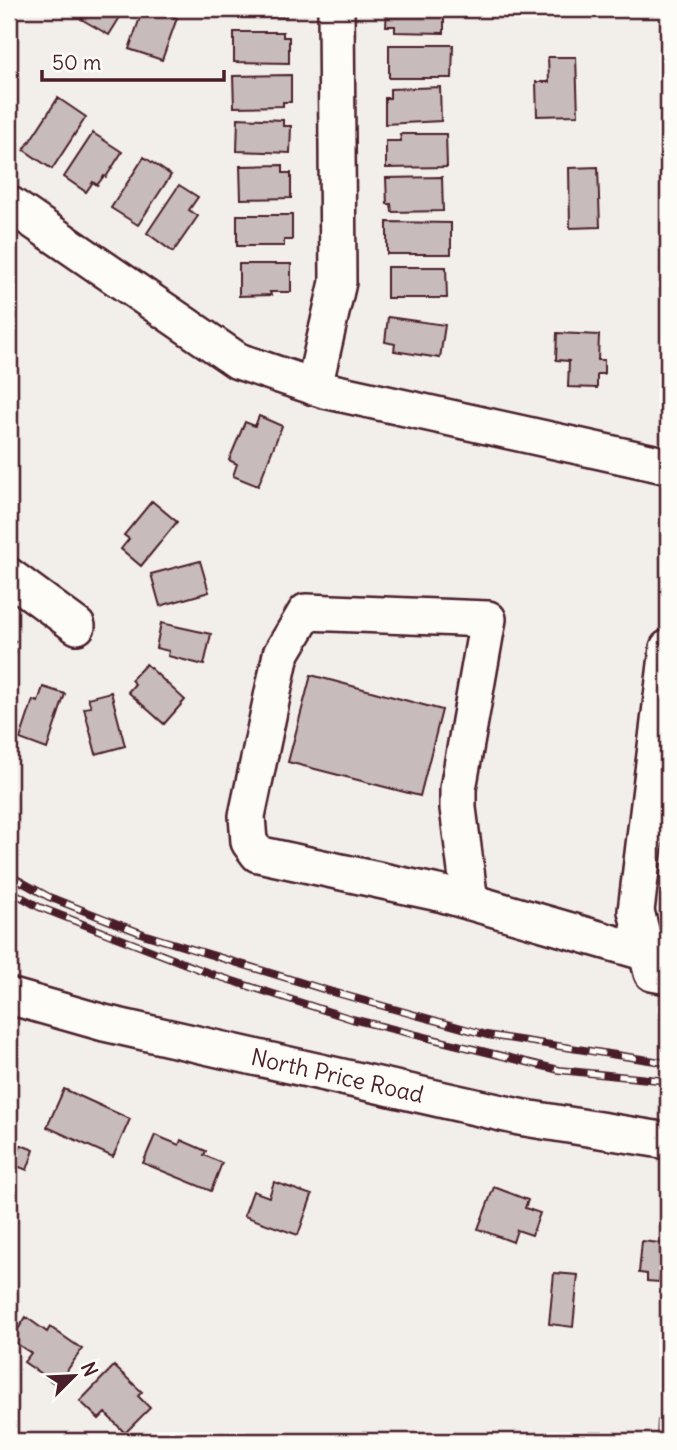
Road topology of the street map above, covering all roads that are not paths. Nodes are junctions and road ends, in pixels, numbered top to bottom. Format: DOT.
graph roads {
  1 [pos="336,9"];
  2 [pos="9,204"];
  3 [pos="314,387"];
  4 [pos="668,466"];
  5 [pos="9,576"];
  6 [pos="77,626"];
  7 [pos="668,648"];
  8 [pos="470,902"];
  9 [pos="658,965"];
  10 [pos="9,996"];
  11 [pos="668,1141"];
  1 -- 3 [label="street"];
  2 -- 3 [label="street"];
  3 -- 4 [label="street"];
  5 -- 6 [label="street"];
  7 -- 9 [label="street"];
  8 -- 8 [label="street"];
  8 -- 9 [label="street"];
  10 -- 11 [label="street, North Price Road"];
}
